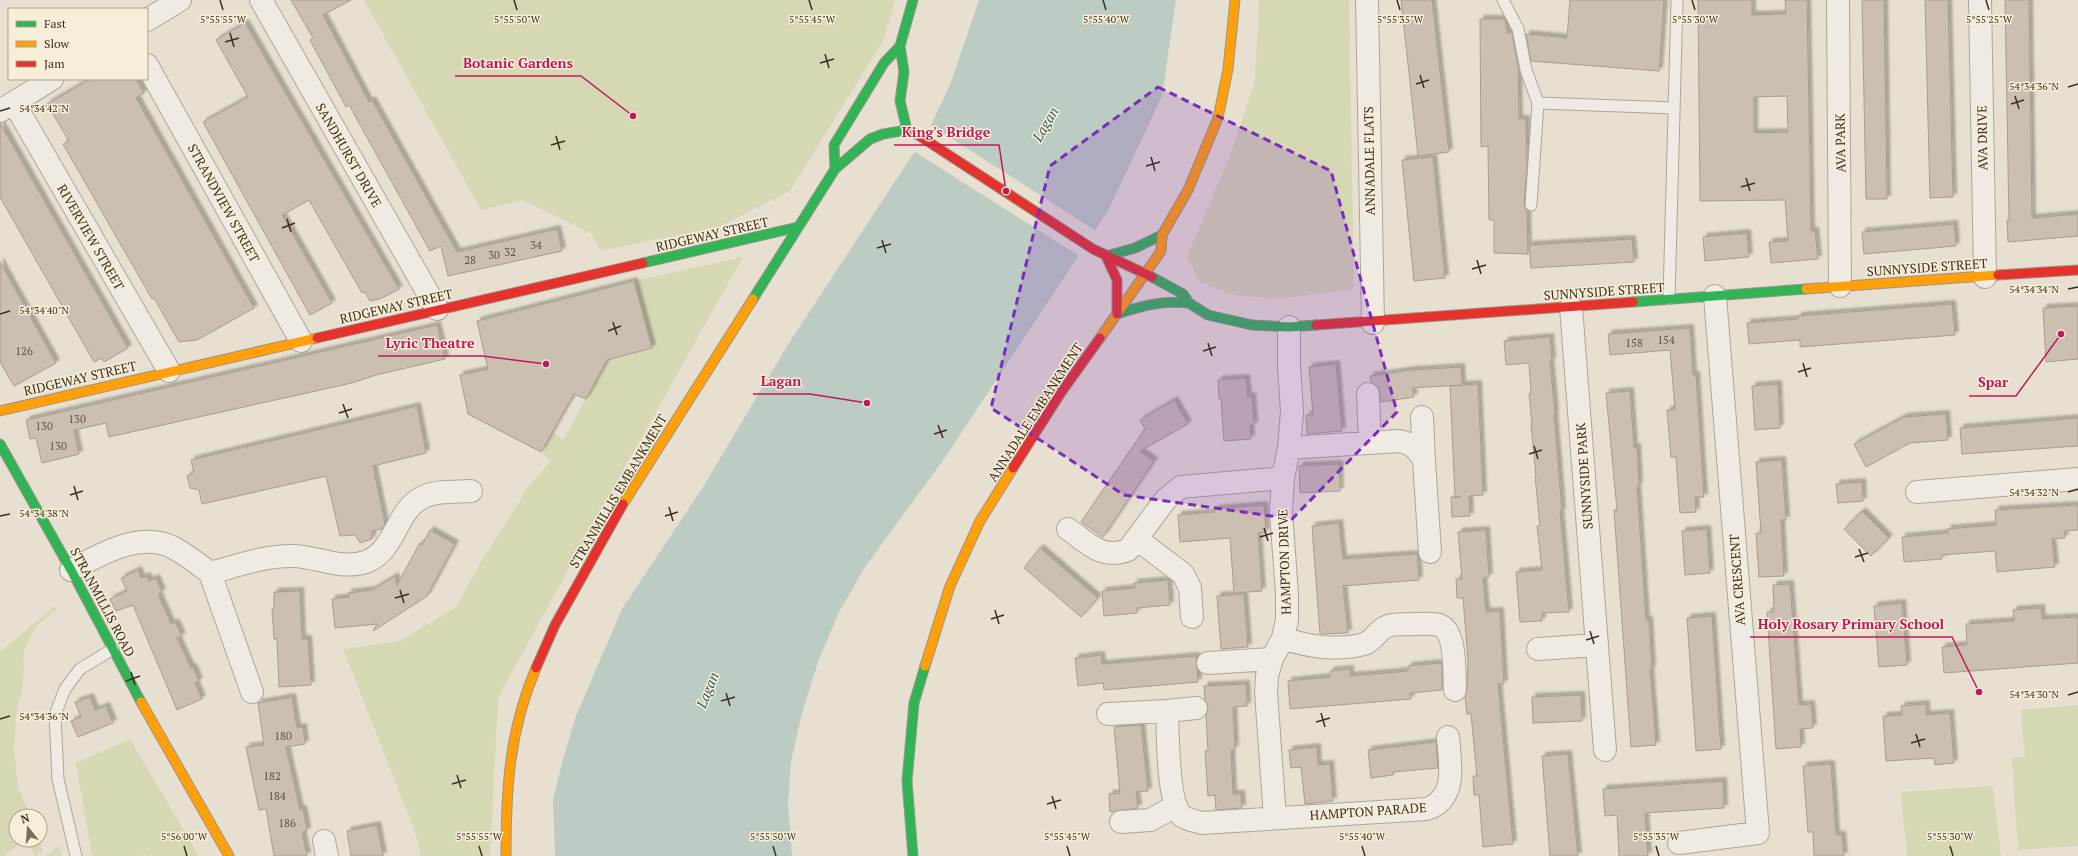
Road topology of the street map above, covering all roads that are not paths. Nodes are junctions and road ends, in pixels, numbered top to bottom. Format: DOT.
graph roads {
  1 [pos="180,0"];
  2 [pos="261,0"];
  3 [pos="913,0"];
  4 [pos="1235,0"];
  5 [pos="1367,0"];
  6 [pos="1503,0"];
  7 [pos="1677,0"];
  8 [pos="1838,0"];
  9 [pos="1980,0"];
  10 [pos="148,19"];
  11 [pos="900,46"];
  12 [pos="148,68"];
  13 [pos="50,80"];
  14 [pos="1538,103"];
  15 [pos="7,107"];
  16 [pos="1674,108"];
  17 [pos="907,130"];
  18 [pos="835,169"];
  19 [pos="1531,205"];
  20 [pos="798,227"];
  21 [pos="1162,235"];
  22 [pos="1106,256"];
  23 [pos="2078,270"];
  24 [pos="1146,274"];
  25 [pos="1985,277"];
  26 [pos="1840,286"];
  27 [pos="1715,296"];
  28 [pos="1669,299"];
  29 [pos="1189,303"];
  30 [pos="1571,306"];
  31 [pos="438,310"];
  32 [pos="1117,314"];
  33 [pos="1373,323"];
  34 [pos="1289,328"];
  35 [pos="301,341"];
  36 [pos="169,371"];
  37 [pos="1368,394"];
  38 [pos="0,411"];
  39 [pos="1422,417"];
  40 [pos="1370,443"];
  41 [pos="0,444"];
  42 [pos="1289,448"];
  43 [pos="1424,460"];
  44 [pos="1283,478"];
  45 [pos="2078,479"];
  46 [pos="471,491"];
  47 [pos="1917,492"];
  48 [pos="1068,529"];
  49 [pos="1138,540"];
  50 [pos="1430,552"];
  51 [pos="71,570"];
  52 [pos="210,573"];
  53 [pos="1192,617"];
  54 [pos="1284,638"];
  55 [pos="1597,644"];
  56 [pos="114,649"];
  57 [pos="1538,649"];
  58 [pos="1272,659"];
  59 [pos="1208,663"];
  60 [pos="1455,690"];
  61 [pos="252,692"];
  62 [pos="1196,708"];
  63 [pos="1167,711"];
  64 [pos="1108,714"];
  65 [pos="1448,737"];
  66 [pos="1605,750"];
  67 [pos="1176,806"];
  68 [pos="1275,818"];
  69 [pos="1120,822"];
  70 [pos="1679,843"];
  71 [pos="76,856"];
  72 [pos="229,856"];
  73 [pos="506,856"];
  74 [pos="913,856"];
  1 -- 10 [label="street"];
  2 -- 31 [label="street, SANDHURST DRIVE"];
  3 -- 11 [label="street"];
  4 -- 21 [label="street, ANNADALE EMBANKMENT"];
  5 -- 33 [label="street, ANNADALE FLATS"];
  6 -- 14 [label="lane"];
  7 -- 16 [label="lane"];
  8 -- 26 [label="street, AVA PARK"];
  9 -- 25 [label="street, AVA DRIVE"];
  11 -- 17 [label="street"];
  11 -- 18 [label="street"];
  12 -- 35 [label="street, STRANDVIEW STREET"];
  13 -- 15 [label="street"];
  14 -- 16 [label="lane"];
  14 -- 19 [label="lane"];
  15 -- 36 [label="street, RIVERVIEW STREET"];
  16 -- 28 [label="lane"];
  17 -- 18 [label="street, STRANMILLIS EMBANKMENT"];
  17 -- 22 [label="street, SUNNYSIDE STREET"];
  18 -- 20 [label="street, STRANMILLIS EMBANKMENT"];
  20 -- 31 [label="street, RIDGEWAY STREET"];
  20 -- 73 [label="street, STRANMILLIS EMBANKMENT"];
  21 -- 22 [label="street"];
  21 -- 24 [label="street, ANNADALE EMBANKMENT"];
  22 -- 24 [label="street, SUNNYSIDE STREET"];
  22 -- 32 [label="street"];
  23 -- 25 [label="street, SUNNYSIDE STREET"];
  24 -- 29 [label="street, SUNNYSIDE STREET"];
  24 -- 32 [label="street, ANNADALE EMBANKMENT"];
  25 -- 26 [label="street, SUNNYSIDE STREET"];
  26 -- 27 [label="street, SUNNYSIDE STREET"];
  27 -- 28 [label="street, SUNNYSIDE STREET"];
  27 -- 70 [label="street, AVA CRESCENT"];
  28 -- 30 [label="street, SUNNYSIDE STREET"];
  29 -- 32 [label="street"];
  29 -- 34 [label="street, SUNNYSIDE STREET"];
  30 -- 33 [label="street, SUNNYSIDE STREET"];
  30 -- 55 [label="street, SUNNYSIDE PARK"];
  31 -- 35 [label="street, RIDGEWAY STREET"];
  32 -- 74 [label="street, ANNADALE EMBANKMENT"];
  33 -- 34 [label="street, SUNNYSIDE STREET"];
  34 -- 42 [label="street, HAMPTON DRIVE"];
  35 -- 36 [label="street, RIDGEWAY STREET"];
  36 -- 38 [label="street, RIDGEWAY STREET"];
  37 -- 40 [label="street"];
  39 -- 43 [label="street"];
  40 -- 42 [label="street"];
  40 -- 43 [label="street"];
  41 -- 51 [label="street, STRANMILLIS ROAD"];
  42 -- 44 [label="street, HAMPTON DRIVE"];
  43 -- 50 [label="street"];
  44 -- 49 [label="street"];
  44 -- 54 [label="street, HAMPTON DRIVE"];
  45 -- 47 [label="street"];
  46 -- 52 [label="street"];
  48 -- 49 [label="street"];
  49 -- 53 [label="street"];
  51 -- 52 [label="street"];
  51 -- 56 [label="street, STRANMILLIS ROAD"];
  52 -- 61 [label="street"];
  54 -- 58 [label="street, HAMPTON DRIVE"];
  54 -- 60 [label="street"];
  55 -- 57 [label="street"];
  55 -- 66 [label="street, SUNNYSIDE PARK"];
  56 -- 71 [label="lane"];
  56 -- 72 [label="street, STRANMILLIS ROAD"];
  58 -- 59 [label="street"];
  58 -- 68 [label="street, HAMPTON DRIVE"];
  62 -- 63 [label="street"];
  63 -- 64 [label="street"];
  63 -- 67 [label="street"];
  65 -- 68 [label="street, HAMPTON PARADE"];
  67 -- 68 [label="street, HAMPTON PARADE"];
  67 -- 69 [label="street"];
}
